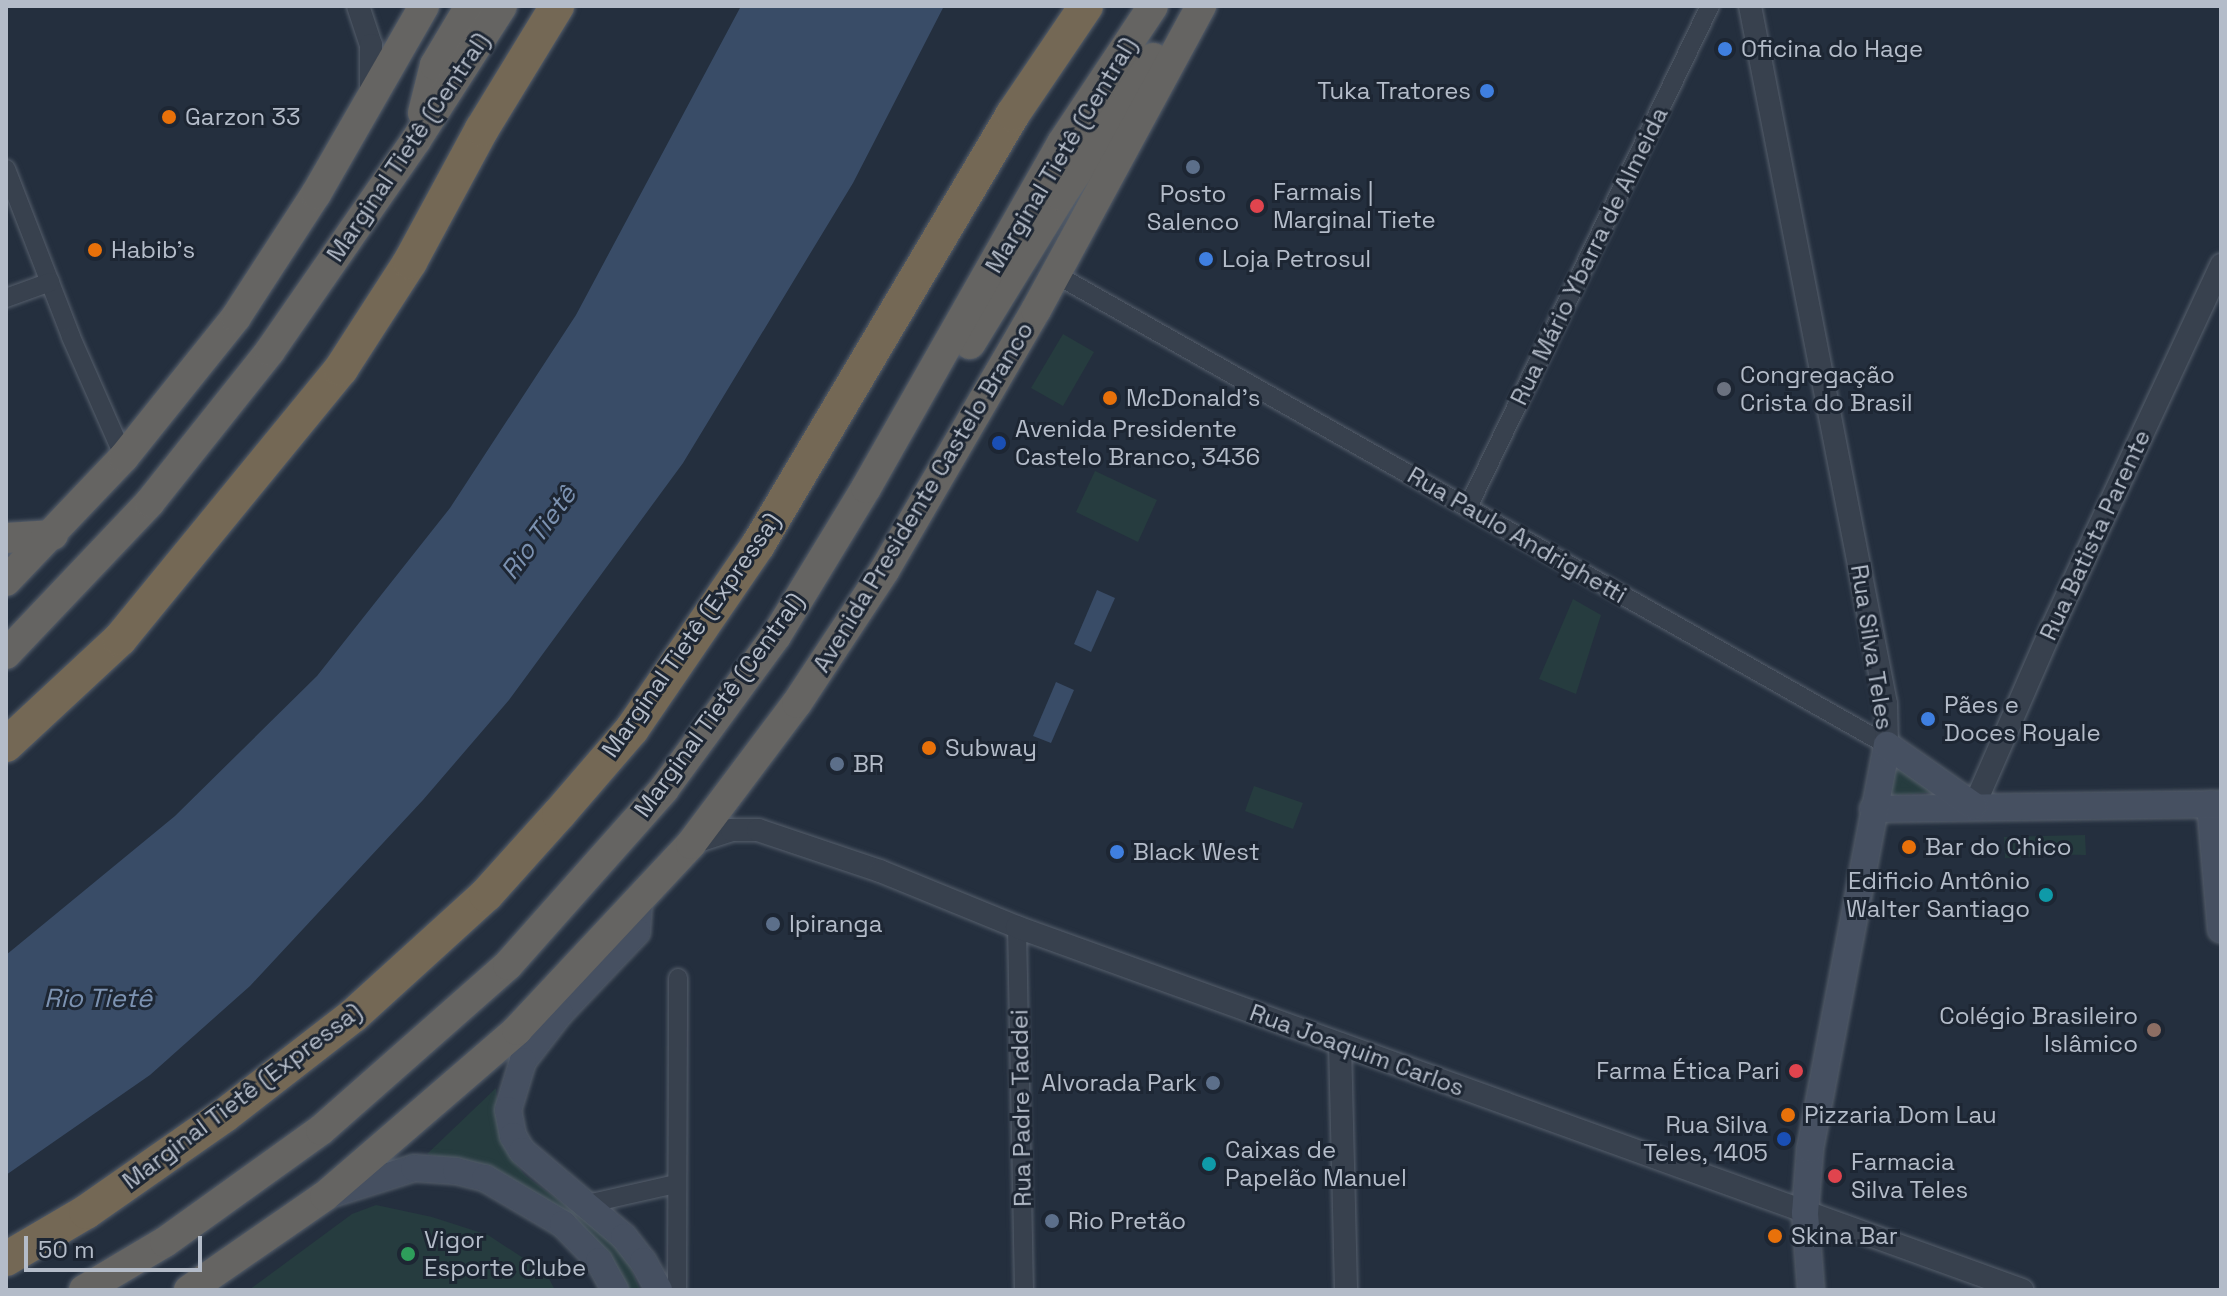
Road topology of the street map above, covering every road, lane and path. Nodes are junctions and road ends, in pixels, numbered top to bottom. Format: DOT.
graph roads {
  1 [pos="358,6"];
  2 [pos="424,6"];
  3 [pos="470,6"];
  4 [pos="502,6"];
  5 [pos="557,6"];
  6 [pos="1086,6"];
  7 [pos="1106,6"];
  8 [pos="1153,6"];
  9 [pos="1710,6"];
  10 [pos="1750,6"];
  11 [pos="1194,16"];
  12 [pos="370,102"];
  13 [pos="1013,114"];
  14 [pos="416,140"];
  15 [pos="6,169"];
  16 [pos="2221,265"];
  17 [pos="1055,274"];
  18 [pos="50,282"];
  19 [pos="6,298"];
  20 [pos="124,457"];
  21 [pos="866,488"];
  22 [pos="1468,507"];
  23 [pos="53,535"];
  24 [pos="6,538"];
  25 [pos="6,581"];
  26 [pos="6,654"];
  27 [pos="6,745"];
  28 [pos="1887,745"];
  29 [pos="2216,804"];
  30 [pos="1974,806"];
  31 [pos="1873,809"];
  32 [pos="691,844"];
  33 [pos="639,903"];
  34 [pos="1017,927"];
  35 [pos="2221,930"];
  36 [pos="678,978"];
  37 [pos="1340,1044"];
  38 [pos="676,1184"];
  39 [pos="325,1196"];
  40 [pos="587,1204"];
  41 [pos="1805,1213"];
  42 [pos="6,1259"];
  43 [pos="84,1290"];
  44 [pos="189,1290"];
  45 [pos="615,1290"];
  46 [pos="659,1290"];
  47 [pos="677,1290"];
  48 [pos="1024,1290"];
  49 [pos="1346,1290"];
  50 [pos="1811,1290"];
  51 [pos="2022,1290"];
  1 -- 12 [label="street"];
  2 -- 12 [label="highway"];
  3 -- 14 [label="highway"];
  4 -- 14 [label="highway, Marginal Tietê (Central)"];
  5 -- 27 [label="highway"];
  6 -- 13 [label="highway, Marginal Tietê (Expressa)"];
  7 -- 13 [label="highway"];
  8 -- 21 [label="highway, Marginal Tietê (Central)"];
  9 -- 22 [label="street, Rua Mário Ybarra de Almeida"];
  10 -- 28 [label="street, Rua Silva Teles"];
  11 -- 17 [label="highway, Avenida Presidente Castelo Branco"];
  11 -- 21 [label="highway"];
  12 -- 20 [label="highway"];
  13 -- 42 [label="highway, Marginal Tietê (Expressa)"];
  14 -- 26 [label="highway, Marginal Tietê (Central)"];
  15 -- 18 [label="street"];
  16 -- 30 [label="street, Rua Batista Parente"];
  17 -- 22 [label="street, Rua Paulo Andrighetti"];
  17 -- 32 [label="highway, Avenida Presidente Castelo Branco"];
  18 -- 19 [label="street"];
  18 -- 20 [label="street"];
  20 -- 23 [label="highway"];
  21 -- 43 [label="highway, Marginal Tietê (Central)"];
  22 -- 28 [label="street, Rua Paulo Andrighetti"];
  23 -- 24 [label="highway"];
  23 -- 25 [label="highway"];
  28 -- 30 [label="main road, Rua Paulo Andrighetti"];
  28 -- 31 [label="main road, Rua Silva Teles"];
  29 -- 30 [label="main road"];
  29 -- 35 [label="main road"];
  30 -- 31 [label="main road"];
  31 -- 41 [label="main road, Rua Silva Teles"];
  32 -- 33 [label="highway, Avenida Presidente Castelo Branco"];
  32 -- 34 [label="street, Rua Joaquim Carlos"];
  33 -- 39 [label="highway, Avenida Presidente Castelo Branco"];
  33 -- 40 [label="main road"];
  34 -- 37 [label="street, Rua Joaquim Carlos"];
  34 -- 48 [label="street, Rua Padre Taddei"];
  36 -- 38 [label="street"];
  37 -- 41 [label="street, Rua Joaquim Carlos"];
  37 -- 49 [label="street"];
  38 -- 40 [label="street"];
  38 -- 47 [label="street"];
  39 -- 44 [label="highway, Avenida Presidente Castelo Branco"];
  39 -- 45 [label="main road"];
  40 -- 46 [label="main road"];
  41 -- 50 [label="main road, Rua Silva Teles"];
  41 -- 51 [label="street, Rua Joaquim Carlos"];
}
